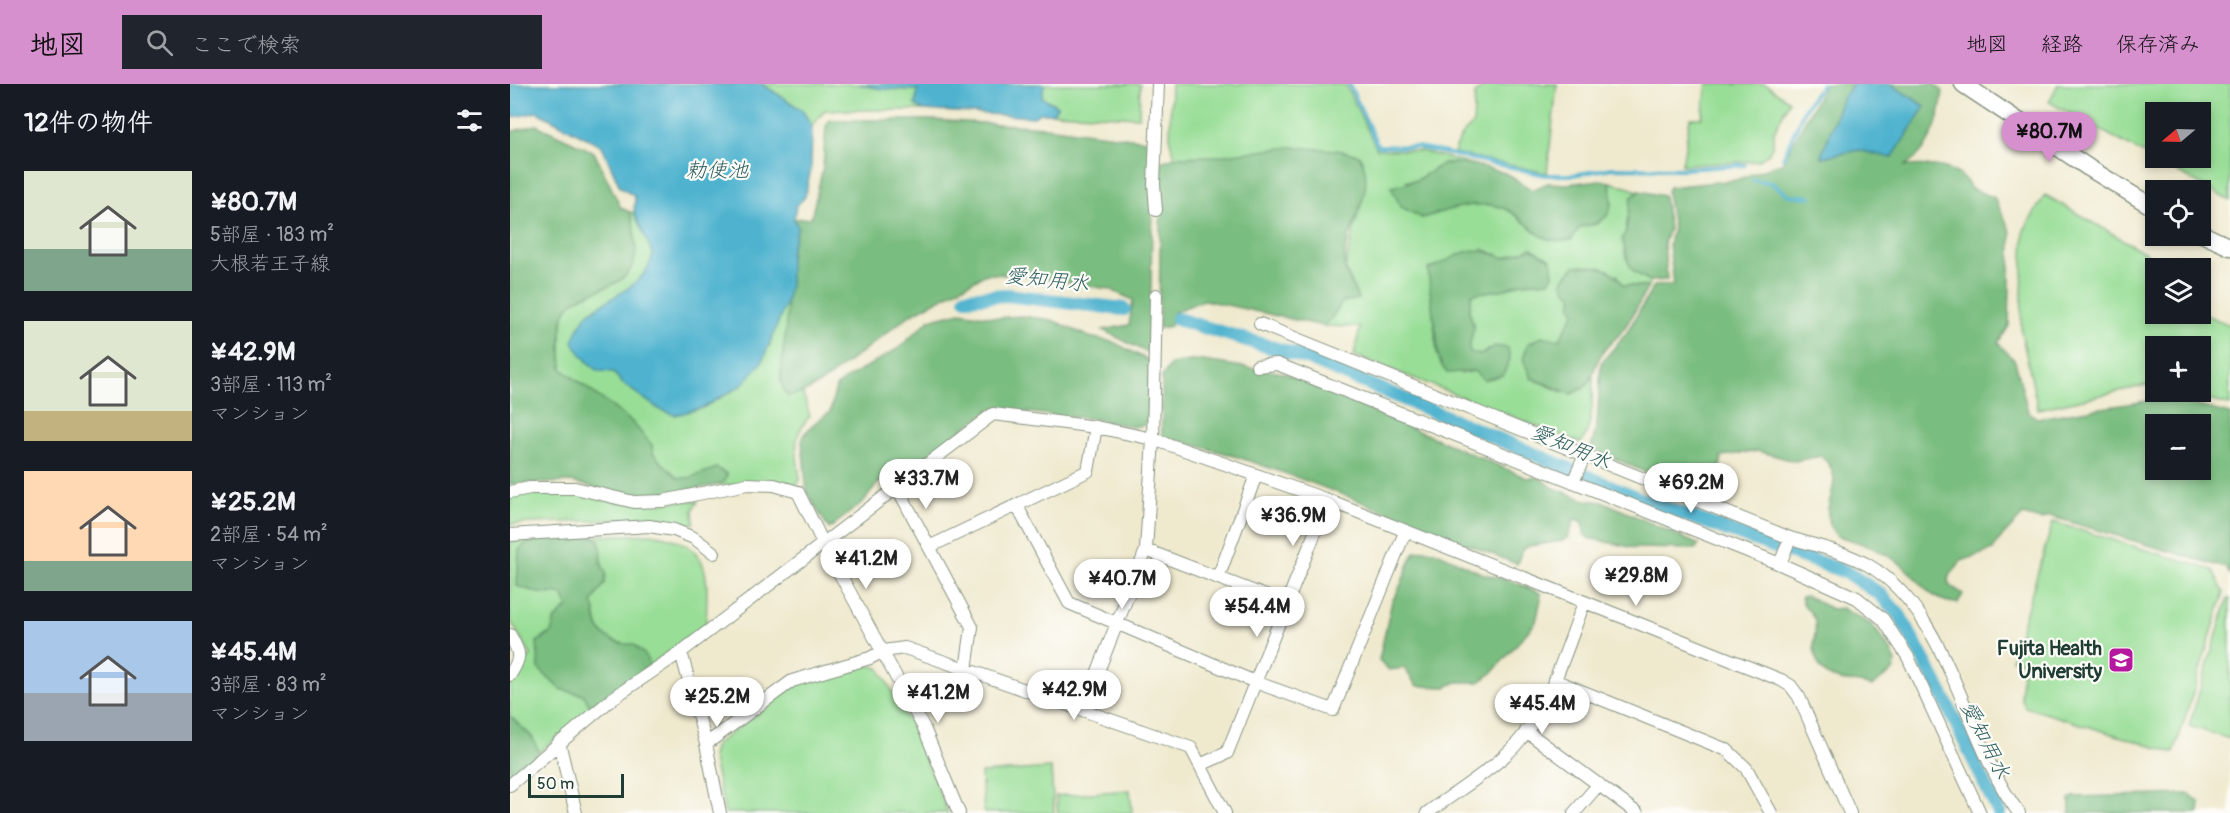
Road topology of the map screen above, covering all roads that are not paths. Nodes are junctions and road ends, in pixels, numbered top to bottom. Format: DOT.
graph roads {
  1 [pos="1158,84"];
  2 [pos="1963,84"];
  3 [pos="2145,202"];
  4 [pos="1156,210"];
  5 [pos="2211,238"];
  6 [pos="2230,247"];
  7 [pos="1156,295"];
  8 [pos="1260,324"];
  9 [pos="1257,366"];
  10 [pos="1096,427"];
  11 [pos="1153,439"];
  12 [pos="1584,457"];
  13 [pos="1256,475"];
  14 [pos="1574,479"];
  15 [pos="897,487"];
  16 [pos="510,492"];
  17 [pos="1328,500"];
  18 [pos="1017,506"];
  19 [pos="1405,532"];
  20 [pos="510,535"];
  21 [pos="1790,540"];
  22 [pos="823,543"];
  23 [pos="929,547"];
  24 [pos="1146,550"];
  25 [pos="714,553"];
  26 [pos="1781,562"];
  27 [pos="1218,578"];
  28 [pos="1584,603"];
  29 [pos="1286,604"];
  30 [pos="1117,624"];
  31 [pos="510,635"];
  32 [pos="883,651"];
  33 [pos="681,652"];
  34 [pos="966,670"];
  35 [pos="510,675"];
  36 [pos="1554,680"];
  37 [pos="1255,682"];
  38 [pos="1083,709"];
  39 [pos="1527,731"];
  40 [pos="559,742"];
  41 [pos="706,744"];
  42 [pos="1200,765"];
  43 [pos="1599,784"];
  44 [pos="510,785"];
  45 [pos="576,813"];
  46 [pos="720,813"];
  47 [pos="959,813"];
  48 [pos="1225,813"];
  49 [pos="1428,813"];
  50 [pos="1574,813"];
  51 [pos="1637,813"];
  52 [pos="1772,813"];
  53 [pos="1850,813"];
  54 [pos="1980,813"];
  55 [pos="2019,813"];
  1 -- 4 [label="street"];
  2 -- 3 [label="street"];
  5 -- 6 [label="street"];
  7 -- 11 [label="street"];
  8 -- 12 [label="street"];
  9 -- 14 [label="street"];
  10 -- 11 [label="street"];
  10 -- 15 [label="street"];
  10 -- 18 [label="street"];
  11 -- 13 [label="street"];
  11 -- 24 [label="street"];
  12 -- 14 [label="street"];
  12 -- 21 [label="street"];
  13 -- 17 [label="street"];
  13 -- 27 [label="street"];
  14 -- 26 [label="street"];
  15 -- 22 [label="street"];
  15 -- 23 [label="street"];
  16 -- 22 [label="street"];
  17 -- 19 [label="street"];
  17 -- 29 [label="street"];
  18 -- 23 [label="street"];
  18 -- 30 [label="street"];
  19 -- 28 [label="street"];
  19 -- 37 [label="street"];
  20 -- 25 [label="street"];
  21 -- 26 [label="street"];
  21 -- 55 [label="street"];
  22 -- 32 [label="street"];
  22 -- 33 [label="street"];
  23 -- 34 [label="street"];
  24 -- 27 [label="street"];
  24 -- 30 [label="street"];
  26 -- 54 [label="street"];
  27 -- 29 [label="street"];
  28 -- 36 [label="street"];
  28 -- 53 [label="street"];
  29 -- 37 [label="street"];
  30 -- 37 [label="street"];
  30 -- 38 [label="street"];
  31 -- 35 [label="street"];
  32 -- 34 [label="street"];
  32 -- 41 [label="street"];
  32 -- 47 [label="street"];
  33 -- 40 [label="street"];
  33 -- 41 [label="street"];
  34 -- 38 [label="street"];
  36 -- 39 [label="street"];
  36 -- 52 [label="street"];
  37 -- 42 [label="street"];
  38 -- 42 [label="street"];
  39 -- 43 [label="street"];
  39 -- 49 [label="street"];
  40 -- 44 [label="street"];
  40 -- 45 [label="street"];
  41 -- 46 [label="street"];
  42 -- 48 [label="street"];
  43 -- 50 [label="street"];
  43 -- 51 [label="street"];
}
